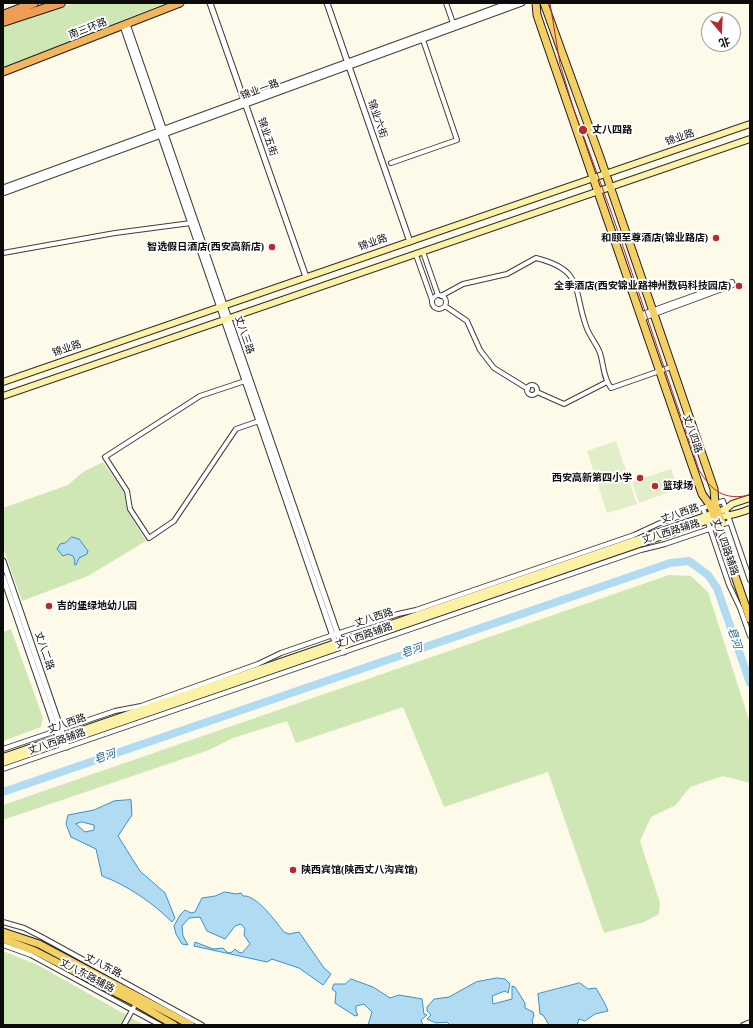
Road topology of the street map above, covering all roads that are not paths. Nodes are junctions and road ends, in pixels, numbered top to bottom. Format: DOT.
graph roads {
  1 [pos="34,3"];
  2 [pos="61,3"];
  3 [pos="180,3"];
  4 [pos="210,3"];
  5 [pos="327,3"];
  6 [pos="446,3"];
  7 [pos="509,3"];
  8 [pos="522,3"];
  9 [pos="536,3"];
  10 [pos="544,3"];
  11 [pos="3,15"];
  12 [pos="3,22"];
  13 [pos="453,23"];
  14 [pos="125,25"];
  15 [pos="422,37"];
  16 [pos="348,64"];
  17 [pos="3,72"];
  18 [pos="246,102"];
  19 [pos="750,124"];
  20 [pos="162,132"];
  21 [pos="750,139"];
  22 [pos="391,163"];
  23 [pos="604,174"];
  24 [pos="593,178"];
  25 [pos="3,188"];
  26 [pos="609,188"];
  27 [pos="598,192"];
  28 [pos="3,193"];
  29 [pos="191,223"];
  30 [pos="410,242"];
  31 [pos="423,252"];
  32 [pos="3,254"];
  33 [pos="416,254"];
  34 [pos="306,277"];
  35 [pos="439,295"];
  36 [pos="432,300"];
  37 [pos="222,306"];
  38 [pos="445,306"];
  39 [pos="653,314"];
  40 [pos="641,317"];
  41 [pos="227,319"];
  42 [pos="671,367"];
  43 [pos="660,372"];
  44 [pos="245,381"];
  45 [pos="3,382"];
  46 [pos="607,382"];
  47 [pos="528,389"];
  48 [pos="537,392"];
  49 [pos="3,396"];
  50 [pos="259,421"];
  51 [pos="750,498"];
  52 [pos="723,501"];
  53 [pos="713,504"];
  54 [pos="703,508"];
  55 [pos="750,510"];
  56 [pos="727,512"];
  57 [pos="706,518"];
  58 [pos="718,518"];
  59 [pos="730,522"];
  60 [pos="710,529"];
  61 [pos="3,561"];
  62 [pos="3,577"];
  63 [pos="750,580"];
  64 [pos="750,604"];
  65 [pos="750,619"];
  66 [pos="750,636"];
  67 [pos="336,638"];
  68 [pos="341,649"];
  69 [pos="198,694"];
  70 [pos="62,739"];
  71 [pos="3,749"];
  72 [pos="3,757"];
  73 [pos="3,763"];
  74 [pos="3,769"];
  75 [pos="3,922"];
  76 [pos="3,932"];
  77 [pos="3,939"];
  78 [pos="3,945"];
  79 [pos="136,1003"];
  80 [pos="750,1022"];
  81 [pos="124,1025"];
  82 [pos="160,1025"];
  83 [pos="174,1025"];
  84 [pos="191,1025"];
  85 [pos="202,1025"];
  86 [pos="743,1025"];
  1 -- 11 [label="highway"];
  2 -- 12 [label="highway"];
  3 -- 14 [label="highway, 南三环路"];
  4 -- 18 [label="street, 锦业五街"];
  5 -- 16 [label="street, 锦业六街"];
  6 -- 13 [label="street"];
  7 -- 13 [label="street, 锦业一路"];
  8 -- 15 [label="street, 锦业一路"];
  9 -- 24 [label="main road, 丈八四路"];
  10 -- 23 [label="main road, 丈八四路"];
  13 -- 15 [label="street, 锦业一路"];
  14 -- 17 [label="highway, 南三环路"];
  14 -- 20 [label="street, 丈八三路"];
  15 -- 16 [label="street, 锦业一路"];
  15 -- 22 [label="street"];
  16 -- 18 [label="street, 锦业一路"];
  16 -- 30 [label="street, 锦业六街"];
  18 -- 20 [label="street, 锦业一路"];
  18 -- 34 [label="street, 锦业五街"];
  19 -- 23 [label="main road, 锦业路"];
  20 -- 25 [label="street, 锦业一路"];
  20 -- 28 [label="street, 锦业一路"];
  20 -- 29 [label="street, 丈八三路"];
  20 -- 37 [label="street, 丈八三路"];
  21 -- 26 [label="main road"];
  23 -- 24 [label="main road, 锦业路"];
  23 -- 26 [label="main road, 丈八四路"];
  24 -- 27 [label="main road, 丈八四路"];
  24 -- 30 [label="main road, 锦业路"];
  26 -- 27 [label="main road"];
  26 -- 39 [label="main road, 丈八四路"];
  27 -- 31 [label="main road"];
  27 -- 40 [label="main road, 丈八四路"];
  29 -- 32 [label="street"];
  29 -- 37 [label="street, 丈八三路"];
  30 -- 34 [label="main road, 锦业路"];
  31 -- 33 [label="main road"];
  31 -- 35 [label="street"];
  33 -- 36 [label="street"];
  33 -- 41 [label="main road"];
  34 -- 37 [label="main road, 锦业路"];
  35 -- 36 [label="street"];
  35 -- 38 [label="street"];
  35 -- 46 [label="street"];
  36 -- 38 [label="street"];
  37 -- 41 [label="street, 丈八三路"];
  37 -- 45 [label="main road, 锦业路"];
  38 -- 47 [label="street"];
  39 -- 39 [label="street"];
  39 -- 40 [label="street"];
  39 -- 42 [label="main road, 丈八四路"];
  40 -- 43 [label="main road, 丈八四路"];
  41 -- 44 [label="street, 丈八三路"];
  41 -- 49 [label="main road"];
  41 -- 67 [label="street, 丈八三路"];
  42 -- 43 [label="street"];
  42 -- 53 [label="main road, 丈八四路"];
  43 -- 46 [label="street"];
  43 -- 53 [label="main road, 丈八四路"];
  44 -- 50 [label="street, 丈八三路"];
  44 -- 50 [label="street"];
  46 -- 48 [label="street"];
  47 -- 48 [label="street"];
  47 -- 48 [label="street"];
  50 -- 67 [label="street, 丈八三路"];
  51 -- 56 [label="main road, 丈八西路"];
  52 -- 53 [label="street, 丈八西路辅路"];
  52 -- 56 [label="street, 丈八四路辅路"];
  53 -- 54 [label="street, 丈八西路辅路"];
  53 -- 58 [label="main road, 丈八四路"];
  54 -- 57 [label="street, 丈八四路辅路"];
  54 -- 67 [label="street, 丈八西路辅路"];
  55 -- 56 [label="main road, 丈八西路"];
  56 -- 58 [label="main road, 丈八西路"];
  56 -- 59 [label="street, 丈八四路辅路"];
  57 -- 58 [label="main road, 丈八西路"];
  57 -- 60 [label="street, 丈八四路辅路"];
  57 -- 67 [label="main road, 丈八西路"];
  57 -- 68 [label="main road, 丈八西路"];
  58 -- 59 [label="street, 丈八西路辅路"];
  58 -- 60 [label="street, 丈八西路辅路"];
  58 -- 64 [label="main road, 丈八四路"];
  58 -- 65 [label="main road, 丈八四路"];
  59 -- 63 [label="street, 丈八四路辅路"];
  60 -- 66 [label="street, 丈八四路辅路"];
  60 -- 68 [label="street, 丈八西路辅路"];
  61 -- 70 [label="street, 丈八二路"];
  62 -- 70 [label="street, 丈八二路"];
  67 -- 68 [label="street, 丈八三路"];
  67 -- 69 [label="main road, 丈八西路"];
  68 -- 69 [label="main road, 丈八西路"];
  69 -- 70 [label="main road, 丈八西路"];
  69 -- 70 [label="street, 丈八西路辅路"];
  70 -- 71 [label="street, 丈八西路辅路"];
  70 -- 72 [label="main road, 丈八西路"];
  70 -- 73 [label="main road, 丈八西路"];
  70 -- 74 [label="street, 丈八西路辅路"];
  75 -- 85 [label="street"];
  76 -- 79 [label="main road, 丈八东路"];
  77 -- 79 [label="main road, 丈八东路"];
  78 -- 79 [label="street, 丈八东路辅路"];
  79 -- 81 [label="street"];
  79 -- 82 [label="street, 丈八东路辅路"];
  79 -- 83 [label="main road, 丈八东路"];
  79 -- 84 [label="main road, 丈八东路"];
  80 -- 86 [label="street"];
}
